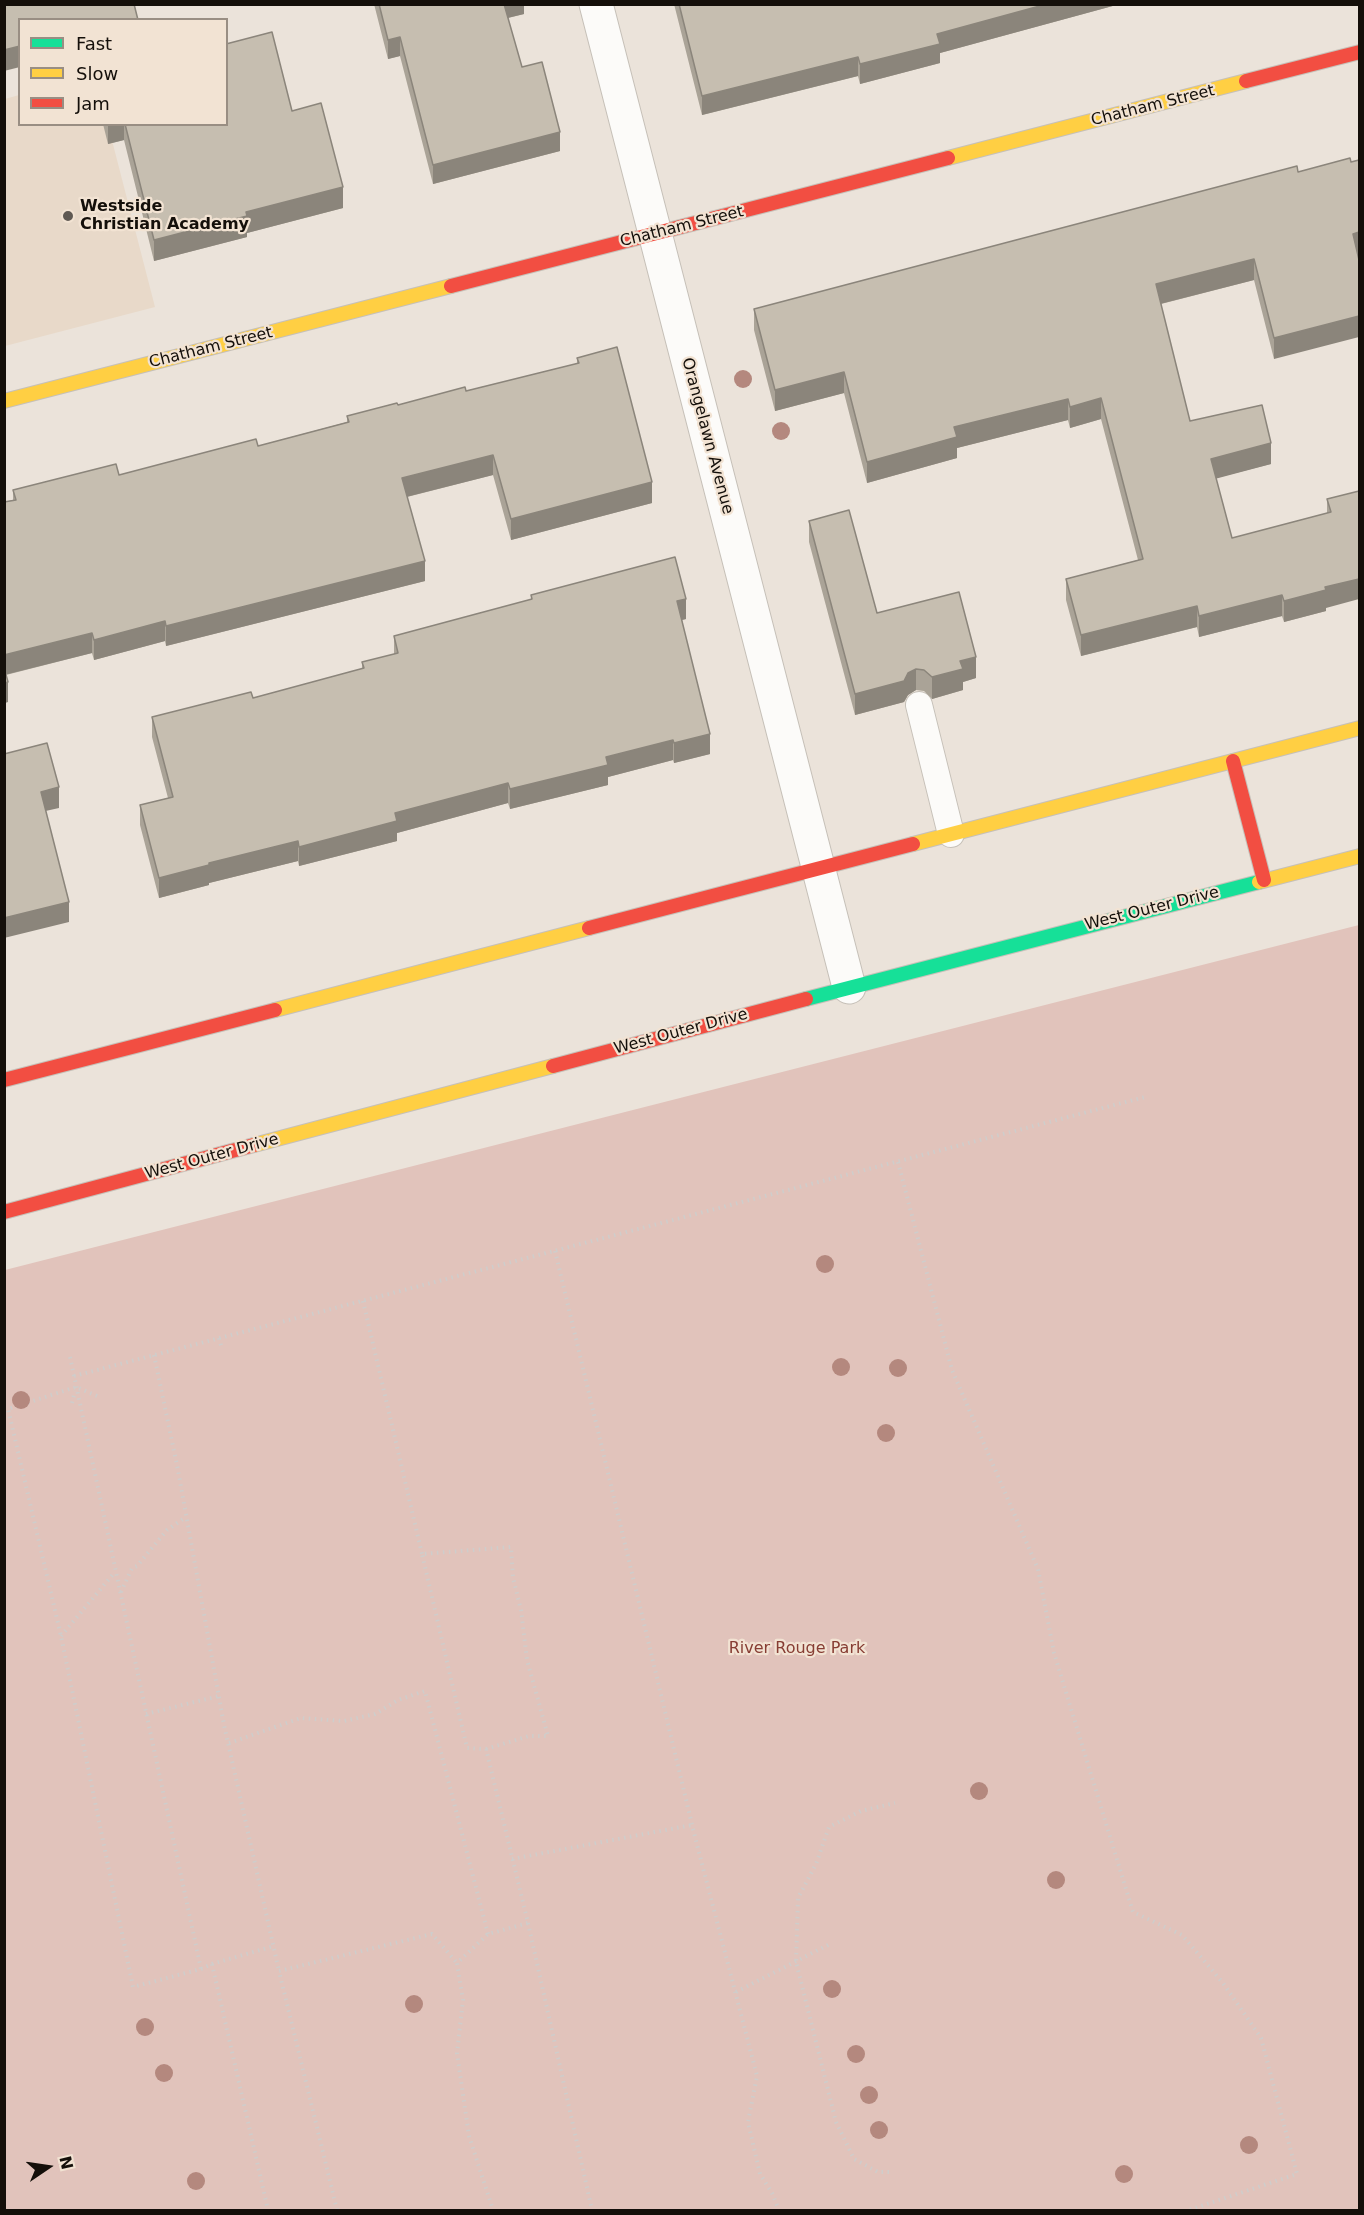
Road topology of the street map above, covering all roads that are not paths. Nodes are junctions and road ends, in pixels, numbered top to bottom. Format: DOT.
graph roads {
  1 [pos="596,4"];
  2 [pos="1359,52"];
  3 [pos="654,234"];
  4 [pos="4,401"];
  5 [pos="919,705"];
  6 [pos="1359,728"];
  7 [pos="1233,761"];
  8 [pos="951,834"];
  9 [pos="1359,856"];
  10 [pos="819,868"];
  11 [pos="1264,880"];
  12 [pos="849,987"];
  13 [pos="4,1080"];
  14 [pos="4,1212"];
  1 -- 3 [label="street, Orangelawn Avenue"];
  2 -- 3 [label="main road, Chatham Street"];
  3 -- 4 [label="main road, Chatham Street"];
  3 -- 10 [label="street, Orangelawn Avenue"];
  5 -- 8 [label="lane"];
  6 -- 7 [label="main road"];
  7 -- 8 [label="main road"];
  7 -- 11 [label="main road"];
  8 -- 10 [label="main road"];
  9 -- 11 [label="main road, West Outer Drive"];
  10 -- 12 [label="street, Orangelawn Avenue"];
  10 -- 13 [label="main road"];
  11 -- 12 [label="main road, West Outer Drive"];
  12 -- 14 [label="main road, West Outer Drive"];
}
